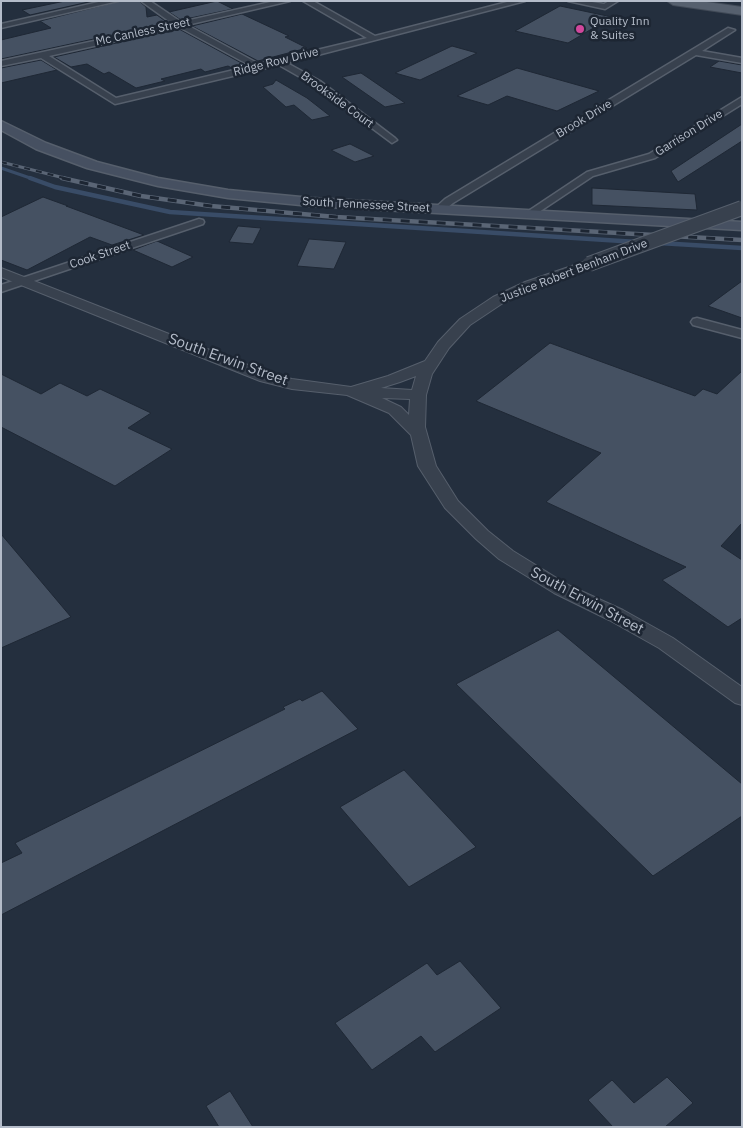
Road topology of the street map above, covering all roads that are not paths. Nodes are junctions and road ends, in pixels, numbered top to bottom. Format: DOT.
graph roads {
  1 [pos="114,1"];
  2 [pos="145,1"];
  3 [pos="286,1"];
  4 [pos="307,1"];
  5 [pos="522,1"];
  6 [pos="572,1"];
  7 [pos="614,1"];
  8 [pos="673,1"];
  9 [pos="699,1"];
  10 [pos="730,1"];
  11 [pos="742,5"];
  12 [pos="742,11"];
  13 [pos="179,24"];
  14 [pos="1,26"];
  15 [pos="731,30"];
  16 [pos="373,38"];
  17 [pos="695,52"];
  18 [pos="41,54"];
  19 [pos="742,61"];
  20 [pos="280,62"];
  21 [pos="1,64"];
  22 [pos="258,67"];
  23 [pos="742,100"];
  24 [pos="1,124"];
  25 [pos="392,140"];
  26 [pos="742,208"];
  27 [pos="439,209"];
  28 [pos="529,214"];
  29 [pos="199,222"];
  30 [pos="742,226"];
  31 [pos="1,272"];
  32 [pos="23,281"];
  33 [pos="1,288"];
  34 [pos="697,322"];
  35 [pos="742,334"];
  36 [pos="429,365"];
  37 [pos="351,391"];
  38 [pos="418,396"];
  39 [pos="418,433"];
  40 [pos="742,698"];
  1 -- 14 [label="street"];
  2 -- 13 [label="street"];
  3 -- 13 [label="street, Mc Canless Street"];
  4 -- 16 [label="street"];
  5 -- 16 [label="street, Ridge Row Drive"];
  6 -- 7 [label="street"];
  8 -- 12 [label="main road"];
  9 -- 11 [label="main road"];
  10 -- 11 [label="main road"];
  13 -- 18 [label="street, Mc Canless Street"];
  13 -- 22 [label="street"];
  15 -- 17 [label="street, Brook Drive"];
  16 -- 20 [label="street, Ridge Row Drive"];
  17 -- 19 [label="street"];
  17 -- 27 [label="street, Brook Drive"];
  18 -- 21 [label="street, Mc Canless Street"];
  18 -- 22 [label="street, Ridge Row Drive"];
  20 -- 22 [label="street, Ridge Row Drive"];
  20 -- 25 [label="street, Brookside Court"];
  23 -- 28 [label="street, Garrison Drive"];
  24 -- 27 [label="main road, South Tennessee Street"];
  26 -- 36 [label="street, Justice Robert Benham Drive, bridge"];
  27 -- 28 [label="main road, South Tennessee Street"];
  28 -- 30 [label="main road, South Tennessee Street"];
  29 -- 32 [label="street, Cook Street"];
  31 -- 32 [label="street, South Erwin Street"];
  32 -- 33 [label="street, Cook Street"];
  32 -- 37 [label="street, South Erwin Street"];
  34 -- 35 [label="street"];
  36 -- 37 [label="street"];
  36 -- 38 [label="street, Justice Robert Benham Drive"];
  37 -- 38 [label="street, South Erwin Street"];
  37 -- 39 [label="street"];
  38 -- 39 [label="street, South Erwin Street"];
  39 -- 40 [label="street, South Erwin Street"];
}
